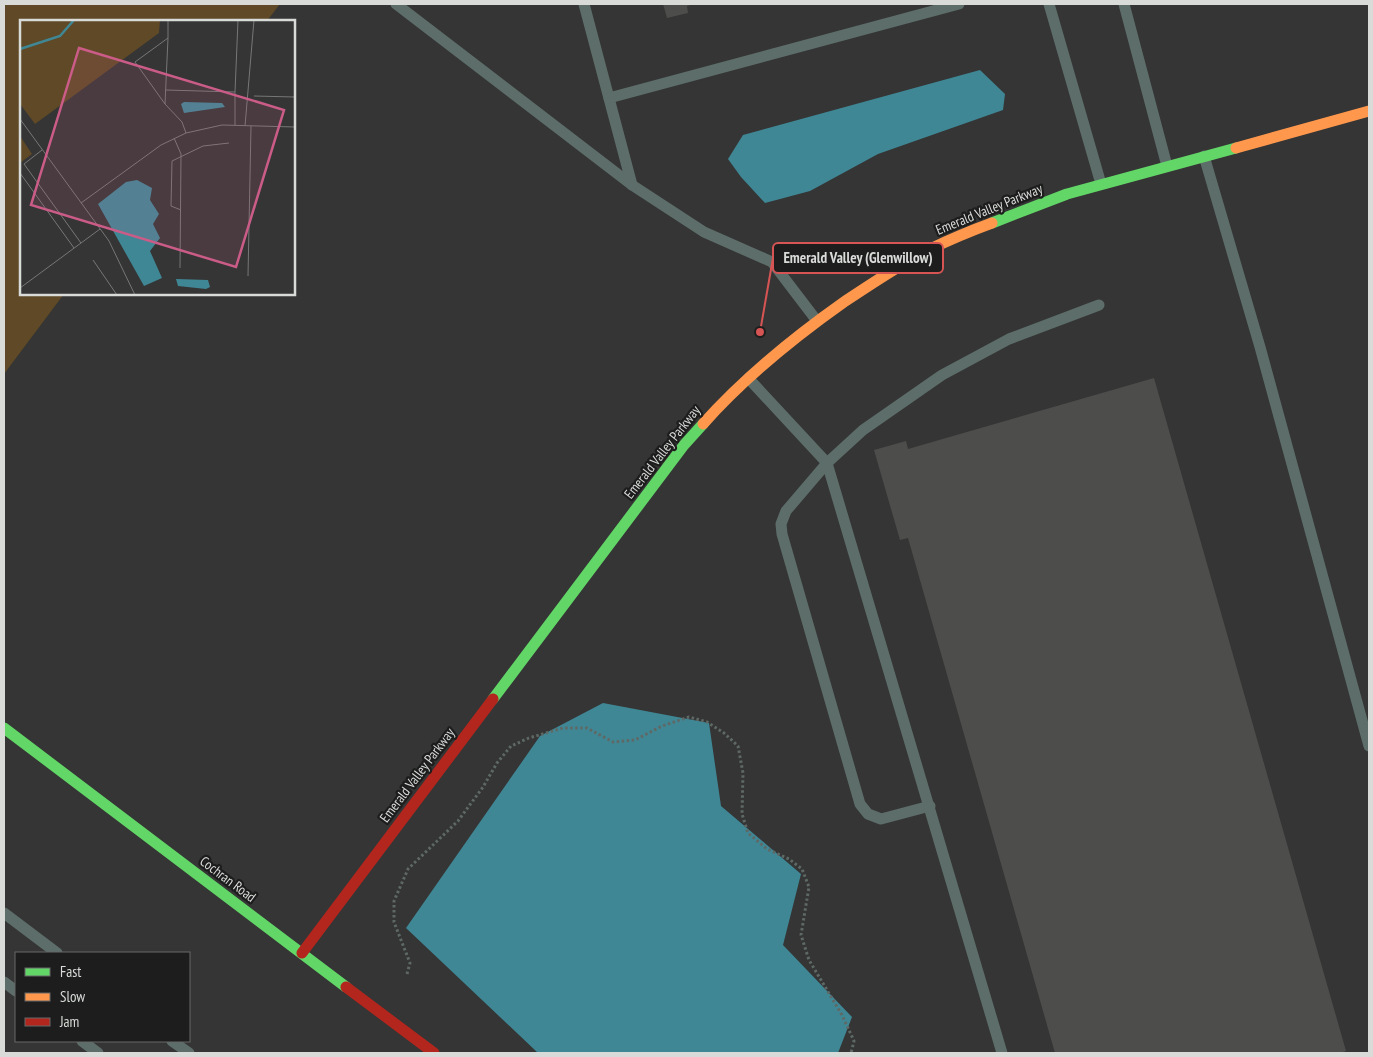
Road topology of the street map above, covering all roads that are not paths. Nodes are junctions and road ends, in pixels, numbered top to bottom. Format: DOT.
graph roads {
  1 [pos="396,4"];
  2 [pos="584,4"];
  3 [pos="959,4"];
  4 [pos="1050,4"];
  5 [pos="1124,4"];
  6 [pos="609,98"];
  7 [pos="1369,111"];
  8 [pos="1204,156"];
  9 [pos="1167,166"];
  10 [pos="1101,184"];
  11 [pos="632,185"];
  12 [pos="1099,305"];
  13 [pos="817,321"];
  14 [pos="749,379"];
  15 [pos="827,463"];
  16 [pos="4,728"];
  17 [pos="1369,746"];
  18 [pos="930,806"];
  19 [pos="4,913"];
  20 [pos="56,952"];
  21 [pos="302,953"];
  22 [pos="4,982"];
  23 [pos="15,991"];
  24 [pos="83,1042"];
  25 [pos="173,1042"];
  26 [pos="98,1053"];
  27 [pos="189,1053"];
  28 [pos="434,1053"];
  29 [pos="1002,1053"];
  1 -- 11 [label="lane"];
  2 -- 6 [label="lane"];
  3 -- 6 [label="lane"];
  4 -- 10 [label="lane"];
  5 -- 9 [label="lane"];
  6 -- 11 [label="lane"];
  7 -- 8 [label="street, Emerald Valley Parkway"];
  8 -- 9 [label="street, Emerald Valley Parkway"];
  8 -- 17 [label="lane"];
  9 -- 10 [label="street, Emerald Valley Parkway"];
  10 -- 13 [label="street, Emerald Valley Parkway"];
  11 -- 13 [label="lane"];
  12 -- 15 [label="lane"];
  13 -- 14 [label="street, Emerald Valley Parkway"];
  14 -- 15 [label="lane"];
  14 -- 21 [label="street, Emerald Valley Parkway"];
  15 -- 18 [label="lane"];
  15 -- 18 [label="lane"];
  16 -- 21 [label="street, Cochran Road"];
  18 -- 29 [label="lane"];
  19 -- 20 [label="lane"];
  21 -- 28 [label="street, Cochran Road"];
  22 -- 23 [label="lane"];
  24 -- 26 [label="lane"];
  25 -- 27 [label="lane"];
}
